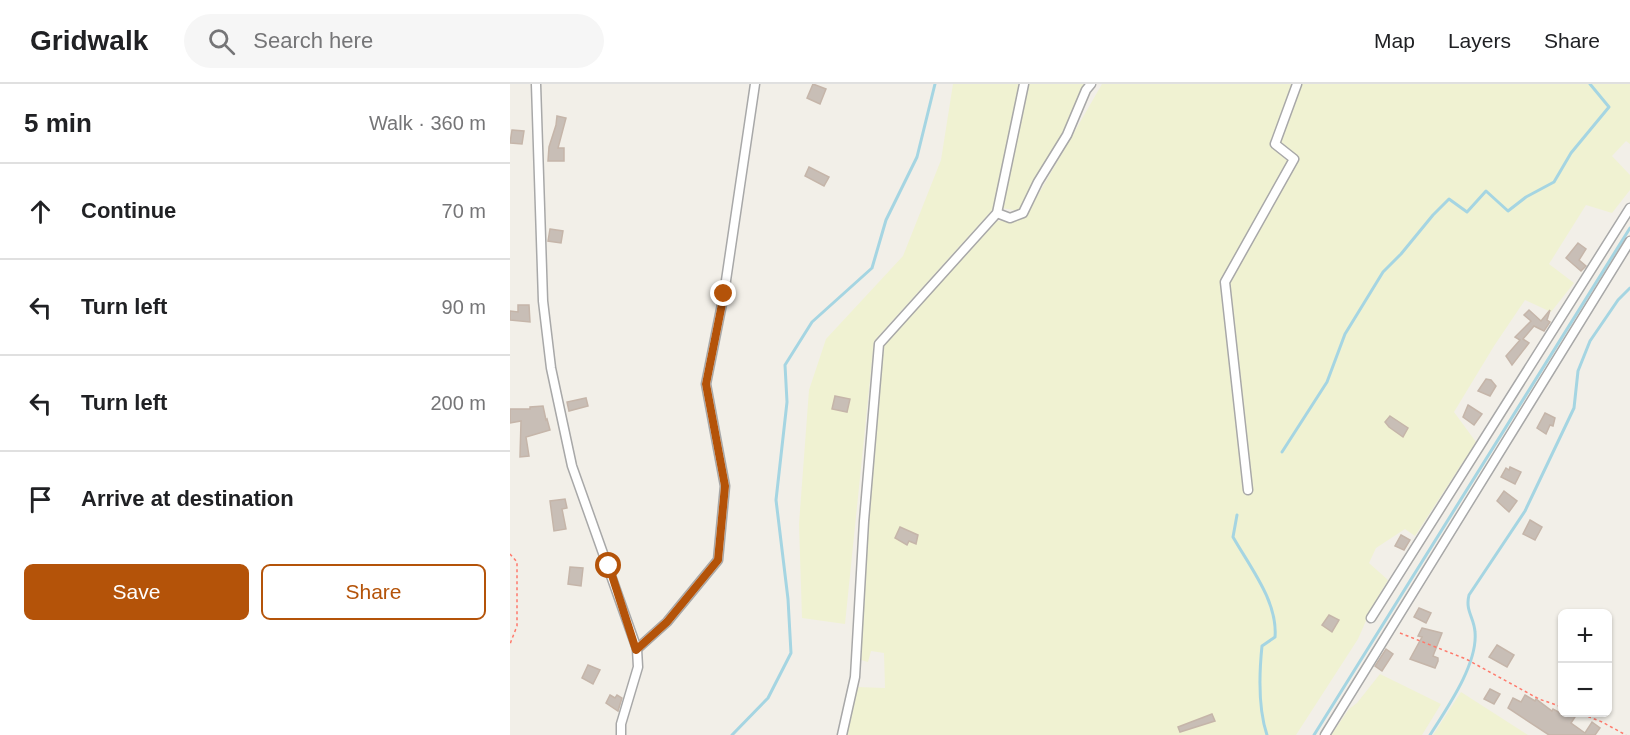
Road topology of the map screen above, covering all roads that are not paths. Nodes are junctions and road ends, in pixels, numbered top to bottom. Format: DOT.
graph roads {
  1 [pos="536,84"];
  2 [pos="755,84"];
  3 [pos="1024,84"];
  4 [pos="1091,84"];
  5 [pos="1297,84"];
  6 [pos="1630,208"];
  7 [pos="997,213"];
  8 [pos="1630,241"];
  9 [pos="1248,490"];
  10 [pos="1371,618"];
  11 [pos="636,650"];
  12 [pos="621,735"];
  13 [pos="842,735"];
  14 [pos="1325,735"];
  1 -- 11 [label="street"];
  2 -- 11 [label="street"];
  3 -- 7 [label="street"];
  4 -- 7 [label="street"];
  5 -- 9 [label="street"];
  6 -- 10 [label="street"];
  7 -- 13 [label="street"];
  8 -- 14 [label="street"];
  11 -- 12 [label="street"];
}
